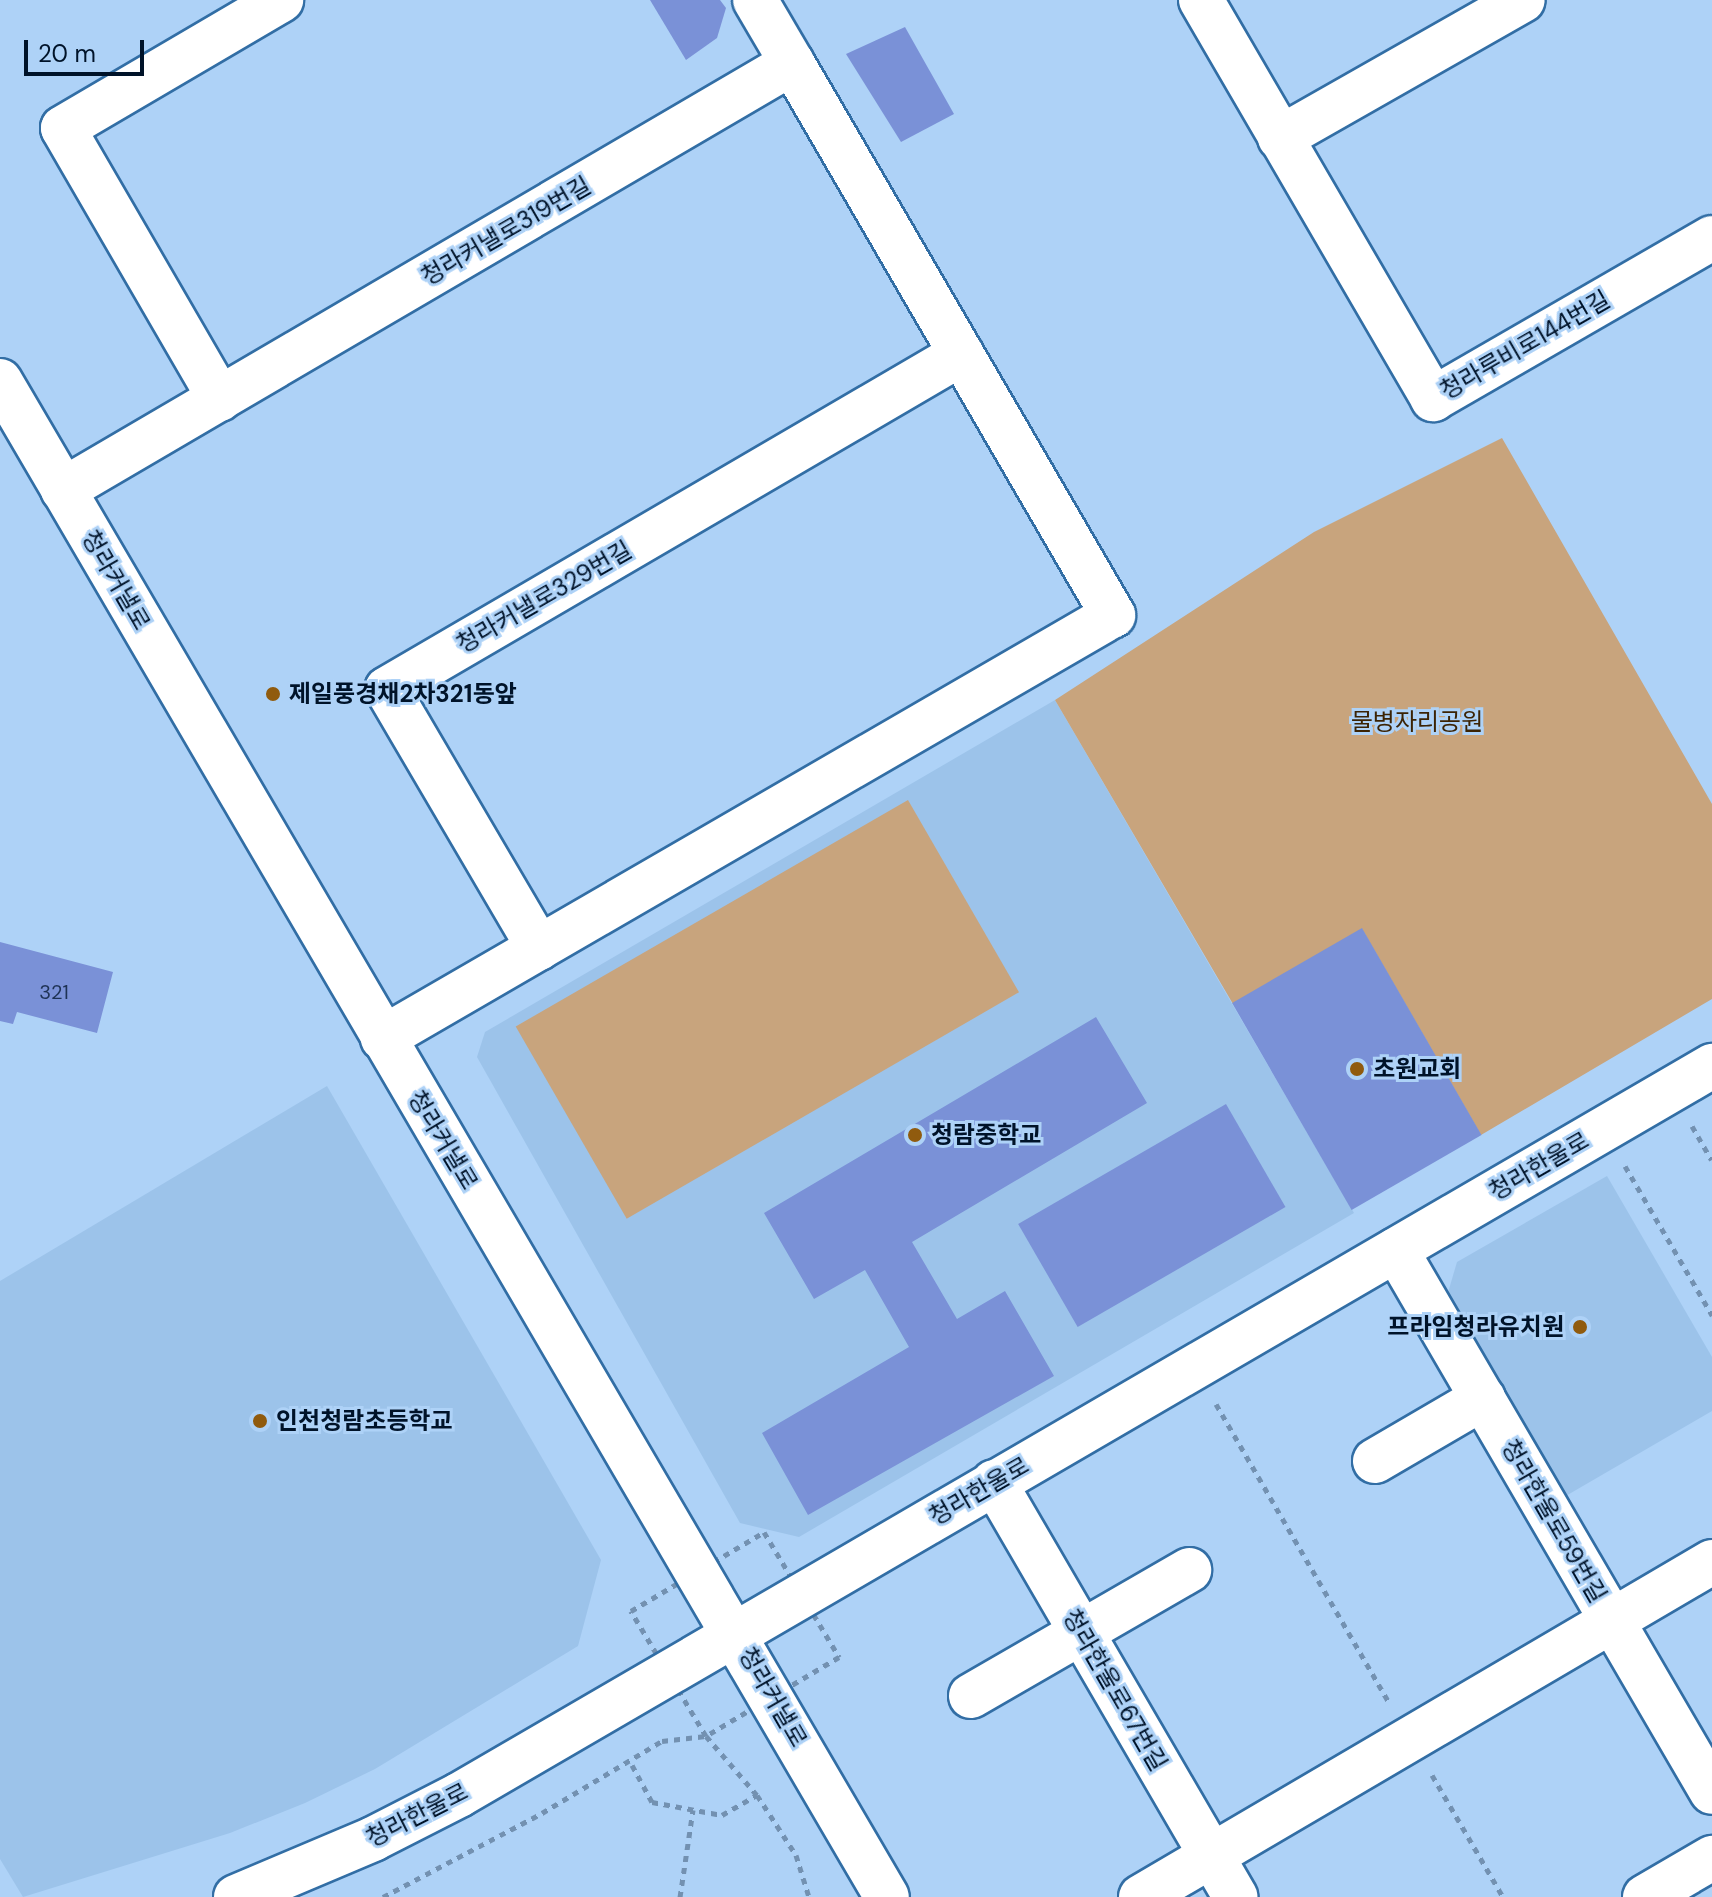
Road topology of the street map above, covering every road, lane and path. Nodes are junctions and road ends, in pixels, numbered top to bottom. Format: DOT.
graph roads {
  1 [pos="281,0"];
  2 [pos="755,0"];
  3 [pos="1201,0"];
  4 [pos="1523,0"];
  5 [pos="792,63"];
  6 [pos="1280,138"];
  7 [pos="1712,238"];
  8 [pos="961,354"];
  9 [pos="0,381"];
  10 [pos="220,399"];
  11 [pos="63,490"];
  12 [pos="539,948"];
  13 [pos="383,1038"];
  14 [pos="1712,1066"];
  15 [pos="1692,1125"];
  16 [pos="1712,1160"];
  17 [pos="1625,1165"];
  18 [pos="1396,1250"];
  19 [pos="1712,1315"];
  20 [pos="1483,1398"];
  21 [pos="1216,1404"];
  22 [pos="1375,1461"];
  23 [pos="994,1482"];
  24 [pos="1712,1562"];
  25 [pos="1189,1570"];
  26 [pos="1612,1620"];
  27 [pos="735,1632"];
  28 [pos="1082,1632"];
  29 [pos="971,1696"];
  30 [pos="1411,1739"];
  31 [pos="632,1765"];
  32 [pos="1712,1792"];
  33 [pos="757,1795"];
  34 [pos="693,1810"];
  35 [pos="1212,1856"];
  36 [pos="1712,1858"];
  37 [pos="236,1897"];
  38 [pos="383,1897"];
  39 [pos="680,1897"];
  40 [pos="809,1897"];
  41 [pos="887,1897"];
  42 [pos="1141,1897"];
  43 [pos="1236,1897"];
  44 [pos="1503,1897"];
  45 [pos="1645,1897"];
  1 -- 10 [label="street"];
  2 -- 5 [label="street"];
  3 -- 6 [label="street, 청라루비로144번길"];
  4 -- 6 [label="street"];
  5 -- 8 [label="street"];
  5 -- 10 [label="street, 청라커낼로319번길"];
  6 -- 7 [label="street, 청라루비로144번길"];
  8 -- 12 [label="street, 청라커낼로329번길"];
  8 -- 12 [label="street"];
  9 -- 11 [label="street, 청라커낼로"];
  10 -- 11 [label="street, 청라커낼로319번길"];
  11 -- 13 [label="street, 청라커낼로"];
  12 -- 13 [label="street"];
  13 -- 27 [label="street, 청라커낼로"];
  14 -- 18 [label="street, 청라한울로"];
  15 -- 16 [label="path"];
  17 -- 19 [label="path"];
  18 -- 20 [label="street, 청라한울로59번길"];
  18 -- 23 [label="street, 청라한울로"];
  20 -- 22 [label="street"];
  20 -- 26 [label="street, 청라한울로59번길"];
  21 -- 30 [label="path"];
  23 -- 27 [label="street, 청라한울로"];
  23 -- 28 [label="street, 청라한울로67번길"];
  24 -- 26 [label="street"];
  25 -- 28 [label="street"];
  26 -- 30 [label="street"];
  26 -- 32 [label="street, 청라한울로59번길"];
  27 -- 37 [label="street, 청라한울로"];
  27 -- 41 [label="street, 청라커낼로"];
  28 -- 29 [label="street"];
  28 -- 35 [label="street, 청라한울로67번길"];
  30 -- 35 [label="street"];
  30 -- 44 [label="path"];
  31 -- 34 [label="path"];
  33 -- 34 [label="path"];
  33 -- 38 [label="path"];
  33 -- 40 [label="path"];
  34 -- 39 [label="path"];
  35 -- 42 [label="street"];
  35 -- 43 [label="street, 청라한울로67번길"];
  36 -- 45 [label="street"];
}
